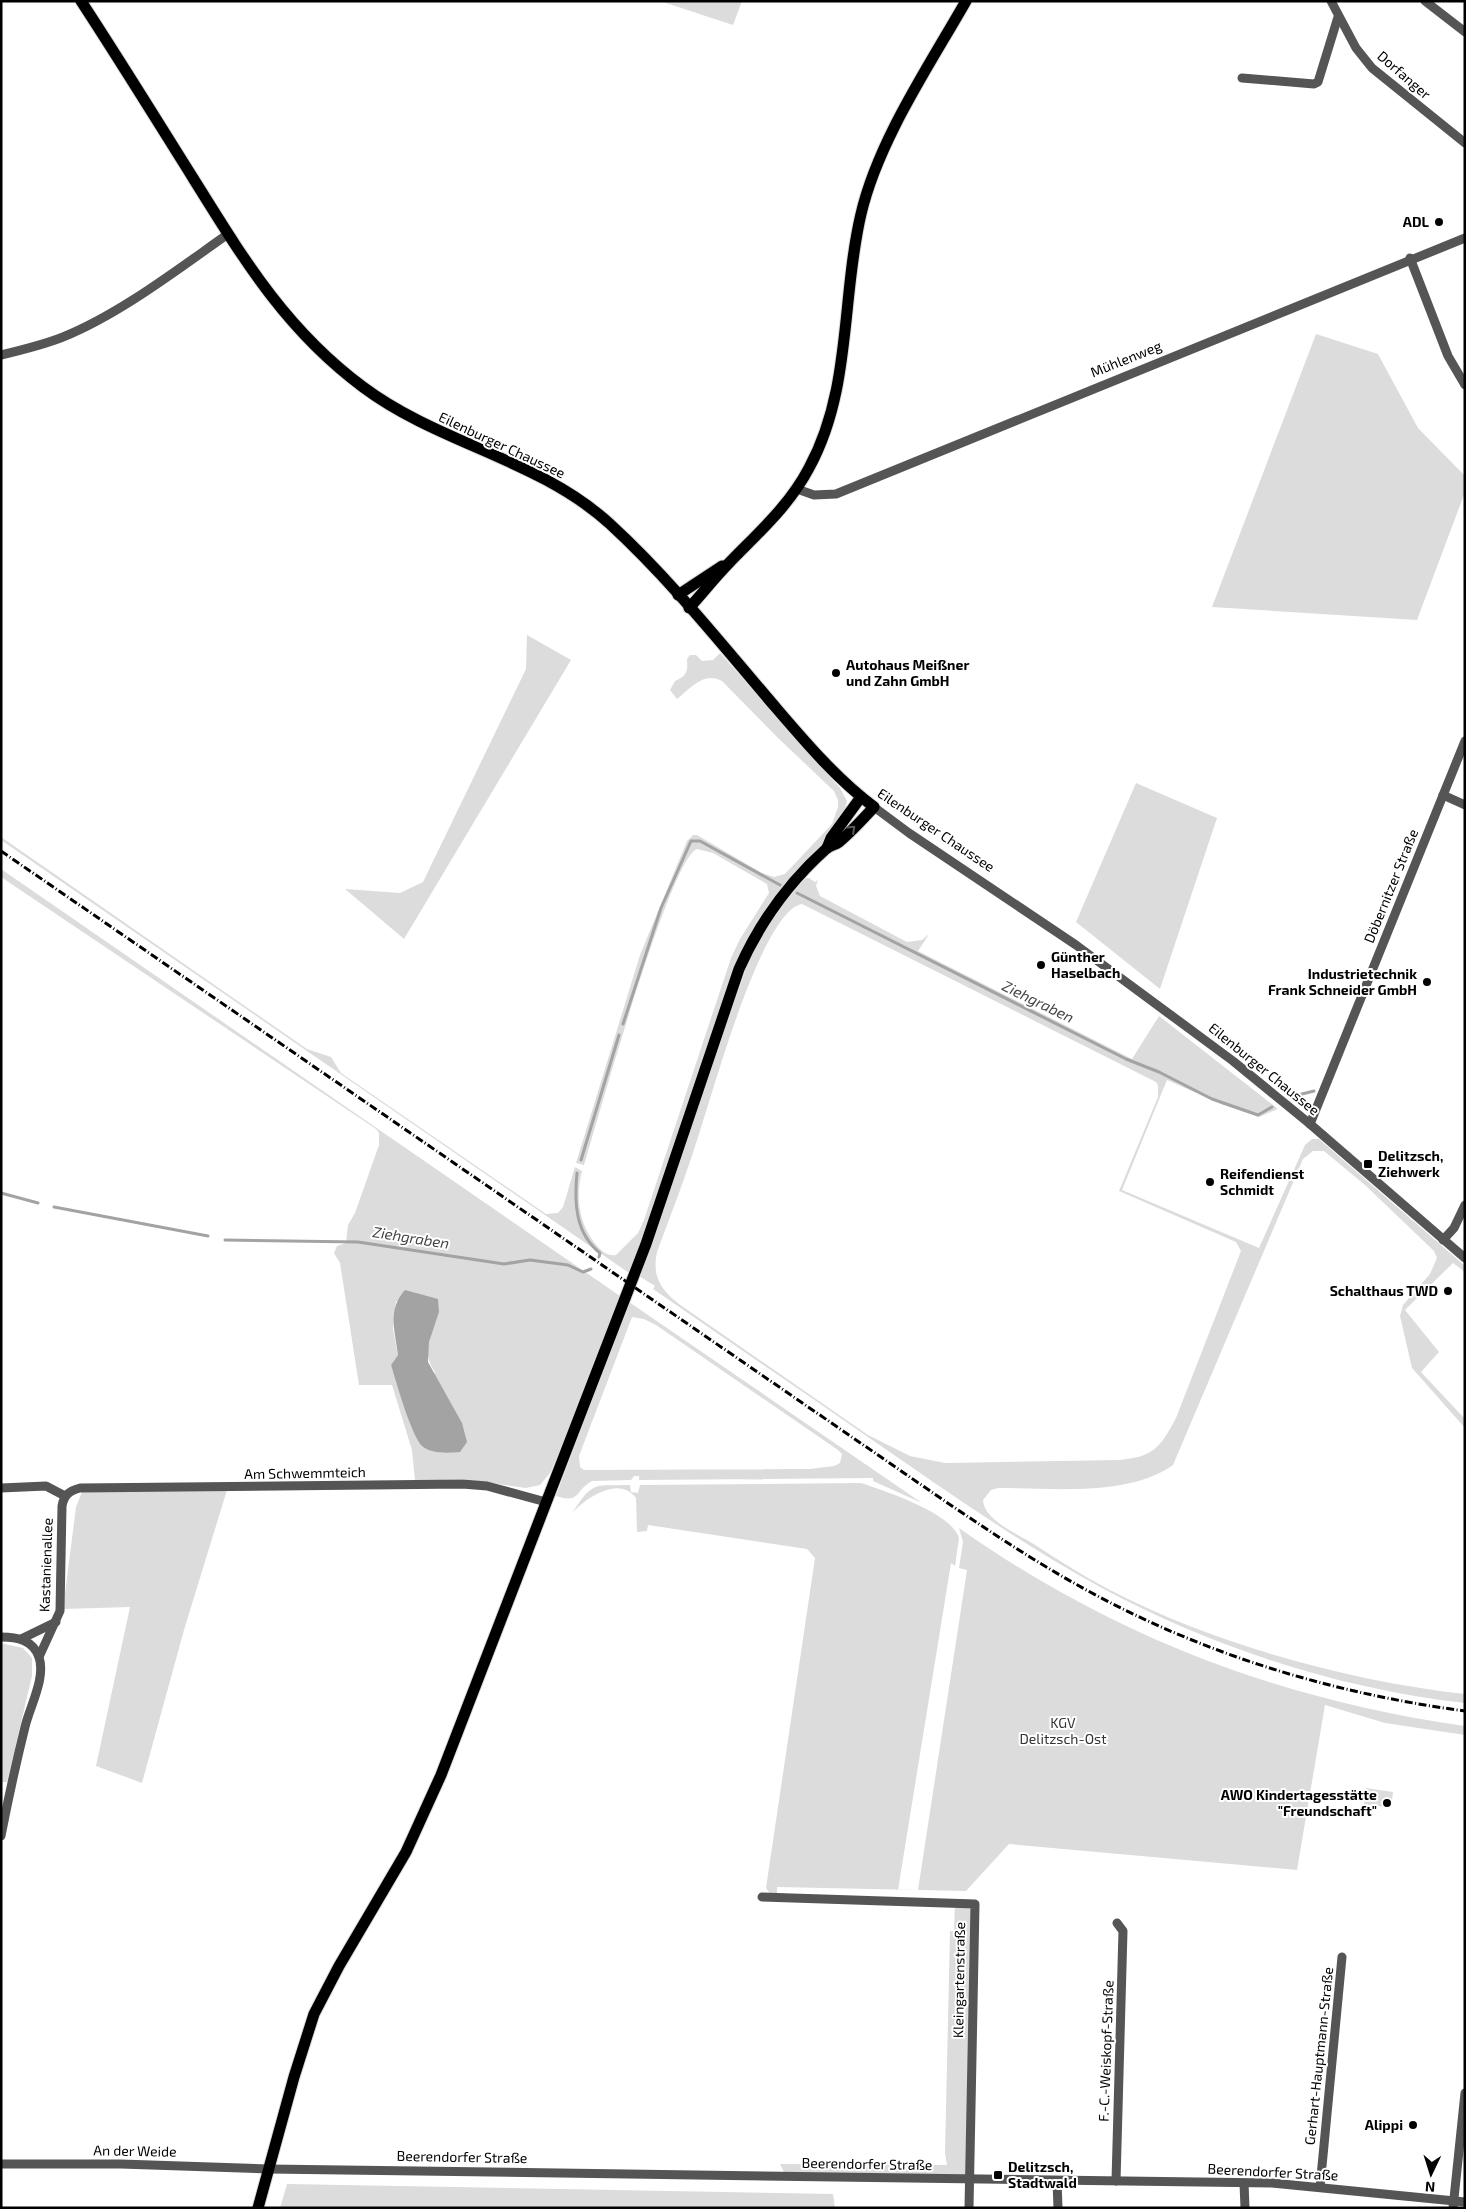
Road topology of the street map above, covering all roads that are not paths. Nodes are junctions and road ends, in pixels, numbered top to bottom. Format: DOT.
graph roads {
  1 [pos="81,1"];
  2 [pos="966,1"];
  3 [pos="1331,1"];
  4 [pos="1425,1"];
  5 [pos="1338,17"];
  6 [pos="1465,32"];
  7 [pos="1242,78"];
  8 [pos="1465,143"];
  9 [pos="228,234"];
  10 [pos="1465,238"];
  11 [pos="1410,258"];
  12 [pos="1,354"];
  13 [pos="1465,385"];
  14 [pos="797,489"];
  15 [pos="728,563"];
  16 [pos="678,595"];
  17 [pos="690,608"];
  18 [pos="1465,741"];
  19 [pos="1443,796"];
  20 [pos="861,797"];
  21 [pos="1465,805"];
  22 [pos="874,807"];
  23 [pos="827,848"];
  24 [pos="1310,1124"];
  25 [pos="1465,1205"];
  26 [pos="1443,1240"];
  27 [pos="1465,1258"];
  28 [pos="1,1488"];
  29 [pos="65,1496"];
  30 [pos="546,1502"];
  31 [pos="56,1622"];
  32 [pos="1,1637"];
  33 [pos="21,1639"];
  34 [pos="39,1657"];
  35 [pos="1,1836"];
  36 [pos="762,1897"];
  37 [pos="1116,1924"];
  38 [pos="1342,1957"];
  39 [pos="1465,2093"];
  40 [pos="1,2164"];
  41 [pos="269,2168"];
  42 [pos="970,2180"];
  43 [pos="1057,2181"];
  44 [pos="1116,2181"];
  45 [pos="1244,2183"];
  46 [pos="1320,2187"];
  47 [pos="1465,2202"];
  48 [pos="1453,2204"];
  49 [pos="258,2208"];
  50 [pos="969,2208"];
  51 [pos="1058,2208"];
  52 [pos="1245,2208"];
  1 -- 9 [label="main road, Eilenburger Chaussee"];
  2 -- 14 [label="main road"];
  3 -- 5 [label="street, Dorfanger"];
  4 -- 6 [label="street"];
  5 -- 7 [label="street"];
  5 -- 8 [label="street, Dorfanger"];
  9 -- 12 [label="street"];
  9 -- 16 [label="main road, Eilenburger Chaussee"];
  10 -- 11 [label="street, Mühlenweg"];
  11 -- 13 [label="street"];
  11 -- 14 [label="street, Mühlenweg"];
  14 -- 15 [label="main road"];
  15 -- 16 [label="main road"];
  15 -- 17 [label="main road"];
  16 -- 17 [label="main road, Eilenburger Chaussee"];
  17 -- 20 [label="main road, Eilenburger Chaussee"];
  18 -- 19 [label="street, Döbernitzer Straße"];
  19 -- 21 [label="street"];
  19 -- 24 [label="street, Döbernitzer Straße"];
  20 -- 22 [label="main road, Eilenburger Chaussee"];
  20 -- 23 [label="main road"];
  23 -- 22 [label="main road, one-way"];
  22 -- 24 [label="street, Eilenburger Chaussee"];
  23 -- 30 [label="main road"];
  24 -- 26 [label="street, Eilenburger Chaussee"];
  25 -- 26 [label="street"];
  26 -- 27 [label="street, Eilenburger Chaussee"];
  28 -- 29 [label="street"];
  29 -- 30 [label="street, Am Schwemmteich"];
  29 -- 31 [label="street, Kastanienallee"];
  30 -- 41 [label="main road"];
  31 -- 33 [label="street"];
  31 -- 34 [label="street, Kastanienallee"];
  32 -- 33 [label="street"];
  33 -- 34 [label="street"];
  34 -- 35 [label="street, Kastanienallee"];
  36 -- 42 [label="street, Kleingartenstraße"];
  37 -- 44 [label="street, F.-C.-Weiskopf-Straße"];
  38 -- 46 [label="street, Gerhart-Hauptmann-Straße"];
  39 -- 48 [label="street"];
  40 -- 41 [label="street, An der Weide"];
  41 -- 42 [label="street, Beerendorfer Straße"];
  41 -- 49 [label="main road"];
  42 -- 43 [label="street, Beerendorfer Straße"];
  42 -- 50 [label="street"];
  43 -- 44 [label="street, Beerendorfer Straße"];
  43 -- 51 [label="street"];
  44 -- 45 [label="street, Beerendorfer Straße"];
  45 -- 46 [label="street, Beerendorfer Straße"];
  45 -- 52 [label="street"];
  46 -- 48 [label="street, Beerendorfer Straße"];
  47 -- 48 [label="street, Beerendorfer Straße"];
}
